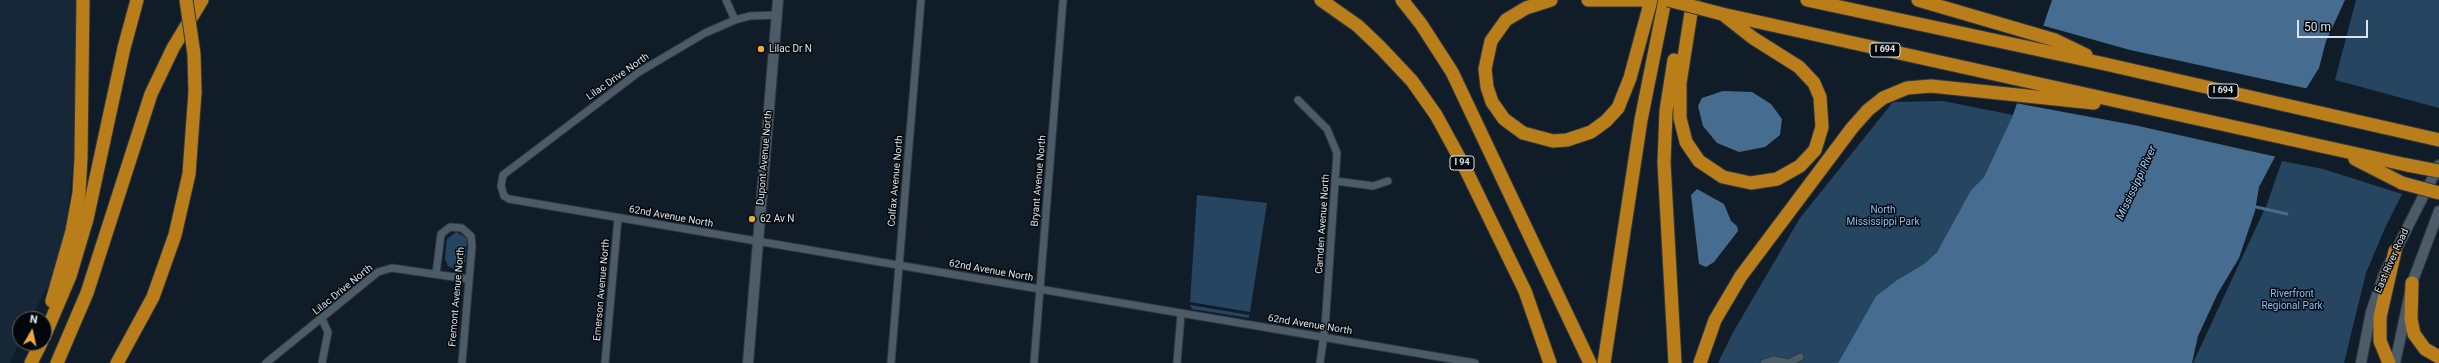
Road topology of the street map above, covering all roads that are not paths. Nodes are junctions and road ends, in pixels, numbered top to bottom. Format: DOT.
graph roads {
  1 [pos="83,0"];
  2 [pos="137,0"];
  3 [pos="186,0"];
  4 [pos="202,0"];
  5 [pos="726,0"];
  6 [pos="778,0"];
  7 [pos="921,0"];
  8 [pos="1063,0"];
  9 [pos="1321,0"];
  10 [pos="1402,0"];
  11 [pos="1551,0"];
  12 [pos="1588,0"];
  13 [pos="1642,0"];
  14 [pos="1652,0"];
  15 [pos="1667,0"];
  16 [pos="1689,0"];
  17 [pos="1693,0"];
  18 [pos="1807,0"];
  19 [pos="1918,0"];
  20 [pos="1722,14"];
  21 [pos="777,15"];
  22 [pos="735,20"];
  23 [pos="2105,64"];
  24 [pos="1298,100"];
  25 [pos="2158,110"];
  26 [pos="2340,118"];
  27 [pos="2439,132"];
  28 [pos="2439,140"];
  29 [pos="2343,152"];
  30 [pos="2439,165"];
  31 [pos="2439,171"];
  32 [pos="1336,181"];
  33 [pos="1388,181"];
  34 [pos="2439,193"];
  35 [pos="504,196"];
  36 [pos="2439,211"];
  37 [pos="618,218"];
  38 [pos="758,241"];
  39 [pos="2395,251"];
  40 [pos="899,266"];
  41 [pos="436,274"];
  42 [pos="468,279"];
  43 [pos="2412,283"];
  44 [pos="1040,290"];
  45 [pos="47,311"];
  46 [pos="1181,314"];
  47 [pos="52,318"];
  48 [pos="322,319"];
  49 [pos="1322,338"];
  50 [pos="32,351"];
  51 [pos="37,351"];
  52 [pos="1800,357"];
  53 [pos="2439,357"];
  54 [pos="27,363"];
  55 [pos="31,363"];
  56 [pos="58,363"];
  57 [pos="117,363"];
  58 [pos="266,363"];
  59 [pos="322,363"];
  60 [pos="462,363"];
  61 [pos="605,363"];
  62 [pos="748,363"];
  63 [pos="891,363"];
  64 [pos="1034,363"];
  65 [pos="1177,363"];
  66 [pos="1320,363"];
  67 [pos="1475,363"];
  68 [pos="1550,363"];
  69 [pos="1590,363"];
  70 [pos="1604,363"];
  71 [pos="1675,363"];
  72 [pos="1700,363"];
  73 [pos="1764,363"];
  74 [pos="2361,363"];
  75 [pos="2389,363"];
  76 [pos="2395,363"];
  1 -- 45 [label="highway"];
  2 -- 47 [label="highway"];
  3 -- 57 [label="highway, bridge"];
  4 -- 56 [label="highway"];
  5 -- 22 [label="street"];
  6 -- 21 [label="street, Dupont Avenue North"];
  7 -- 40 [label="street, Colfax Avenue North"];
  8 -- 44 [label="street, Bryant Avenue North"];
  9 -- 68 [label="highway, I 94"];
  10 -- 69 [label="highway"];
  11 -- 14 [label="highway"];
  12 -- 13 [label="highway"];
  15 -- 20 [label="highway, I 694, bridge"];
  15 -- 70 [label="highway"];
  16 -- 71 [label="highway"];
  17 -- 20 [label="highway"];
  18 -- 23 [label="highway, I 694"];
  19 -- 23 [label="highway"];
  20 -- 25 [label="highway, I 694"];
  21 -- 22 [label="street, Lilac Drive North"];
  21 -- 38 [label="street, Dupont Avenue North"];
  22 -- 35 [label="street, Lilac Drive North"];
  23 -- 26 [label="highway, I 694"];
  24 -- 32 [label="street, Camden Avenue North"];
  25 -- 29 [label="highway, I 694"];
  25 -- 72 [label="highway"];
  26 -- 27 [label="highway"];
  26 -- 28 [label="highway, I 694"];
  29 -- 31 [label="highway, I 694, bridge"];
  29 -- 34 [label="highway, bridge"];
  30 -- 39 [label="street, East River Road"];
  32 -- 33 [label="street"];
  32 -- 49 [label="street, Camden Avenue North"];
  35 -- 37 [label="street, 62nd Avenue North"];
  36 -- 43 [label="street"];
  37 -- 38 [label="street, 62nd Avenue North"];
  37 -- 61 [label="street, Emerson Avenue North"];
  38 -- 40 [label="street, 62nd Avenue North"];
  38 -- 62 [label="street, Dupont Avenue North"];
  39 -- 74 [label="street, East River Road"];
  39 -- 75 [label="highway"];
  40 -- 44 [label="street, 62nd Avenue North"];
  40 -- 63 [label="street, Colfax Avenue North"];
  41 -- 42 [label="street, Lilac Drive North"];
  41 -- 42 [label="street, Fremont Avenue North"];
  41 -- 48 [label="street, Lilac Drive North"];
  42 -- 60 [label="street, Fremont Avenue North"];
  43 -- 53 [label="highway"];
  43 -- 76 [label="street"];
  44 -- 46 [label="street, 62nd Avenue North"];
  44 -- 64 [label="street, Bryant Avenue North"];
  46 -- 49 [label="street, 62nd Avenue North"];
  46 -- 65 [label="street"];
  48 -- 58 [label="street, Lilac Drive North"];
  48 -- 59 [label="street"];
  49 -- 66 [label="street, Camden Avenue North"];
  49 -- 67 [label="street, 62nd Avenue North"];
  50 -- 54 [label="highway"];
  51 -- 55 [label="highway"];
  52 -- 73 [label="street"];
}
